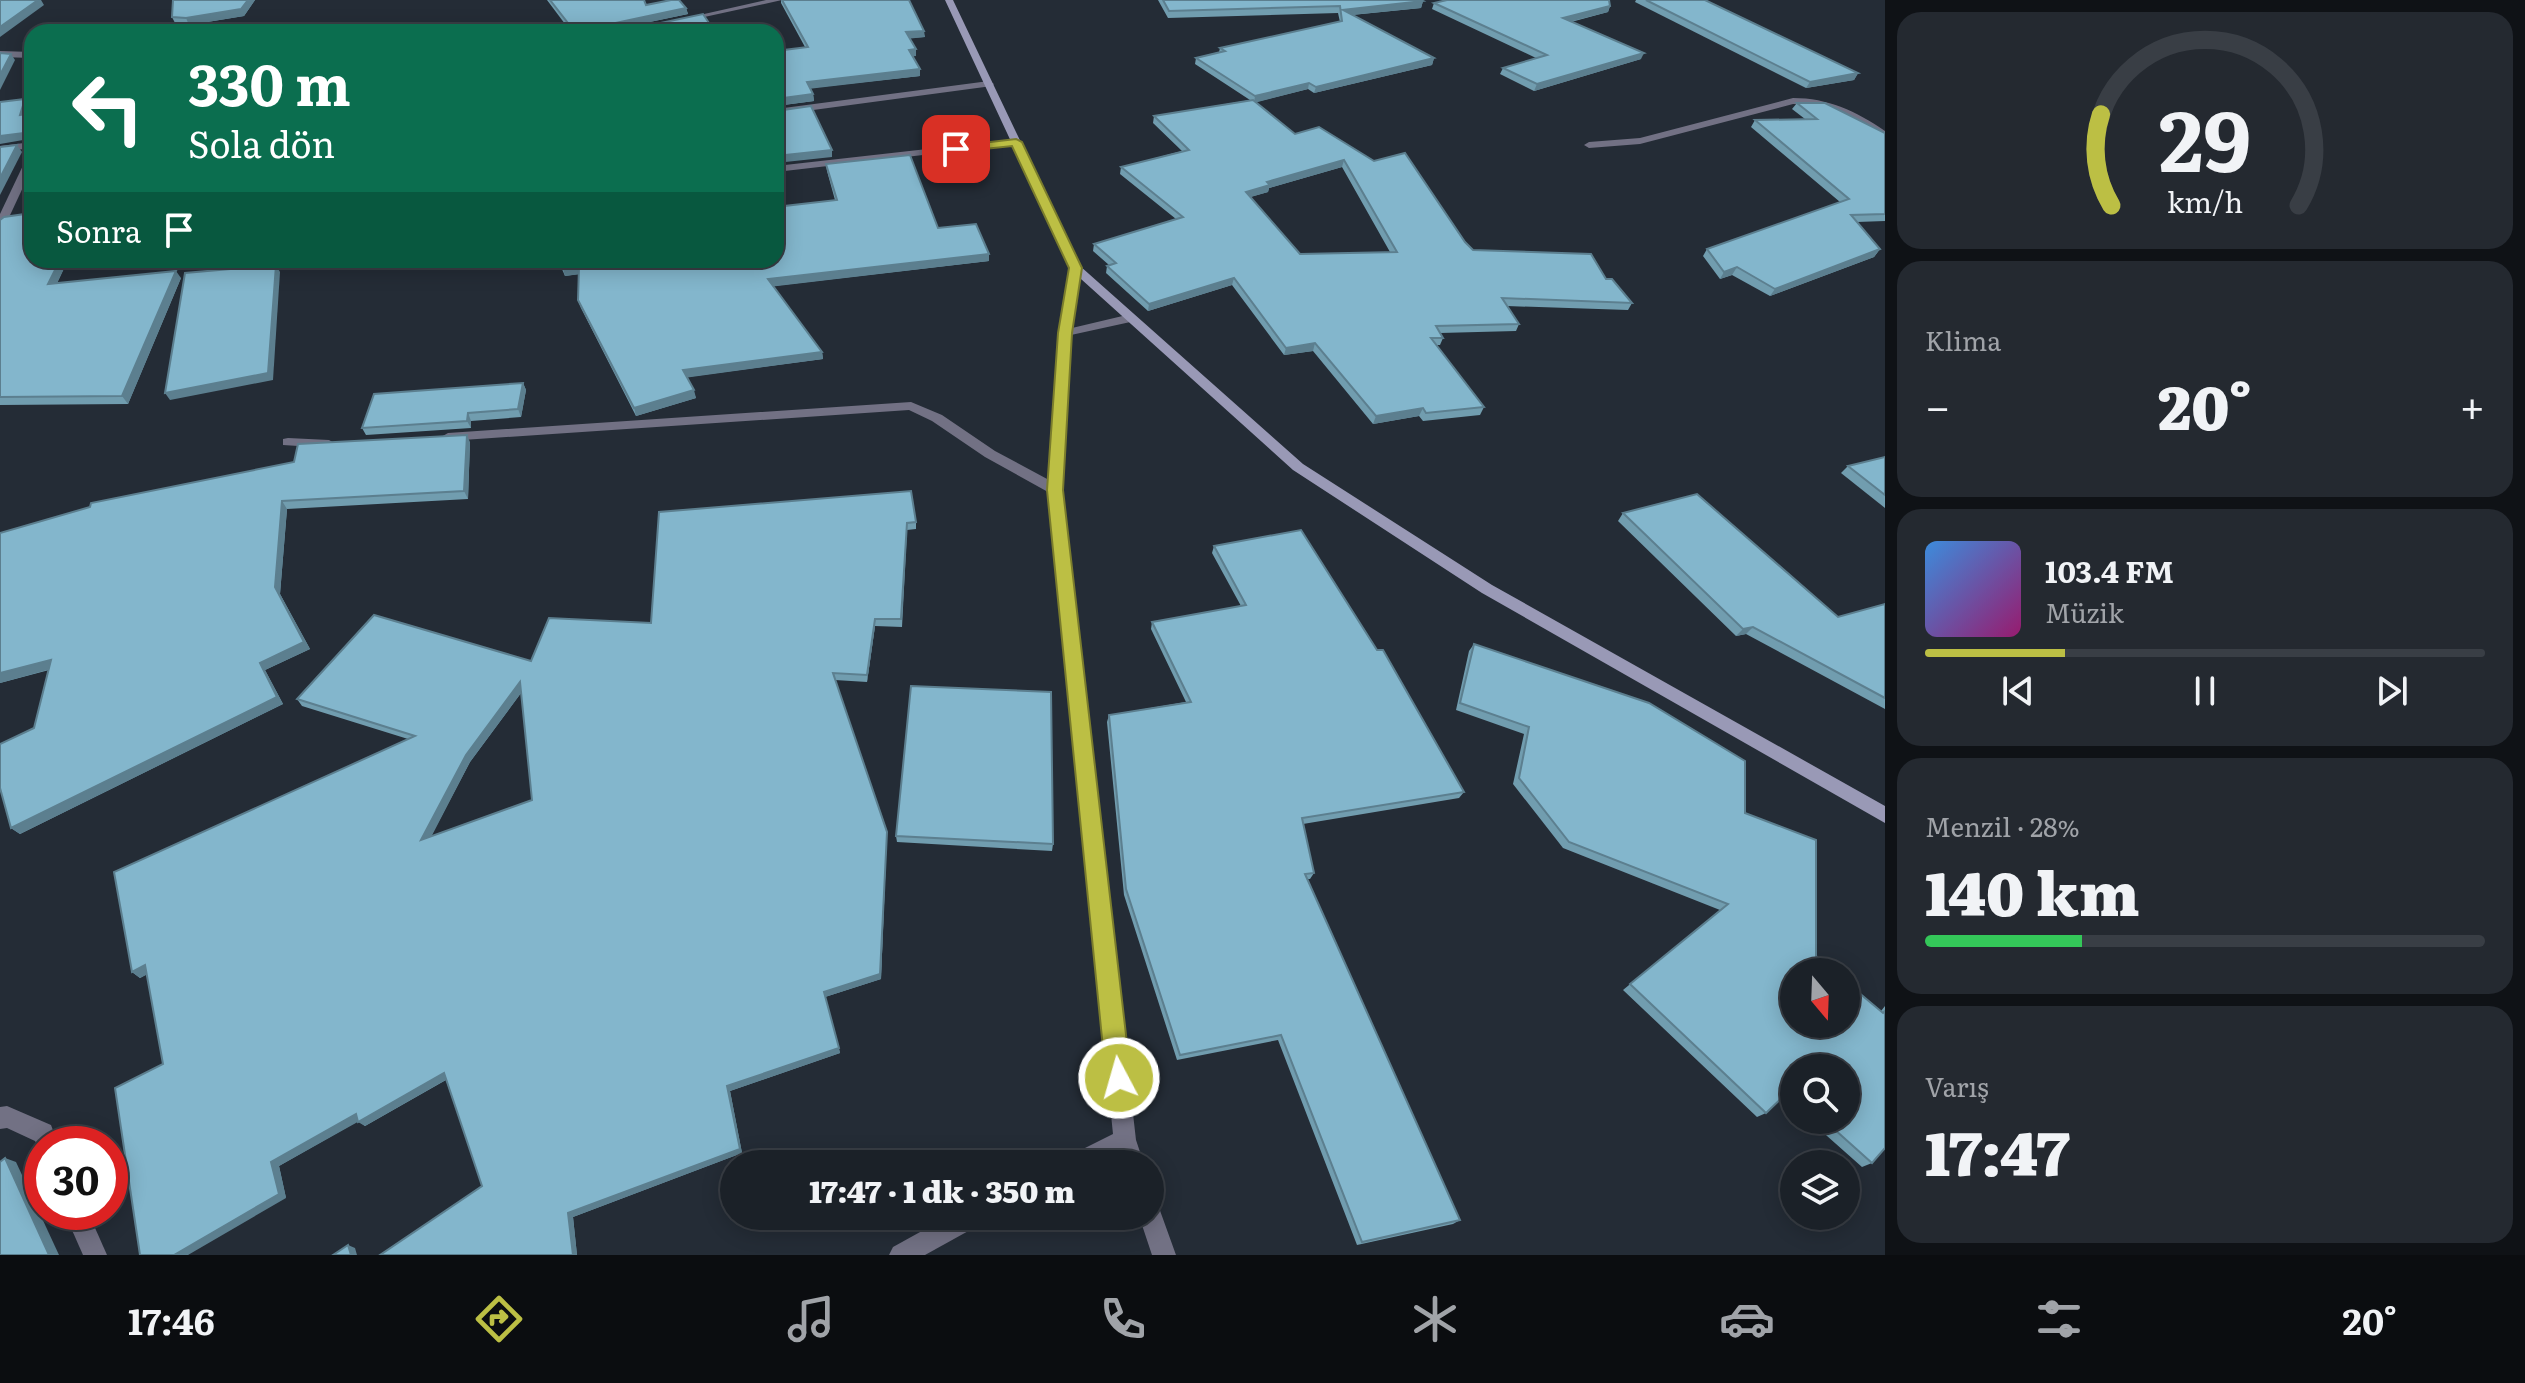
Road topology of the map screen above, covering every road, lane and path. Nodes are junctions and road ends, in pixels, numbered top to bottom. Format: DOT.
graph roads {
  1 [pos="778,0"];
  2 [pos="949,0"];
  3 [pos="678,20"];
  4 [pos="0,54"];
  5 [pos="24,55"];
  6 [pos="989,84"];
  7 [pos="784,111"];
  8 [pos="1885,135"];
  9 [pos="1016,142"];
  10 [pos="1589,145"];
  11 [pos="24,146"];
  12 [pos="0,149"];
  13 [pos="784,168"];
  14 [pos="24,174"];
  15 [pos="0,226"];
  16 [pos="1075,268"];
  17 [pos="1131,318"];
  18 [pos="1065,333"];
  19 [pos="434,438"];
  20 [pos="288,442"];
  21 [pos="340,444"];
  22 [pos="1055,490"];
  23 [pos="1885,815"];
  24 [pos="0,1118"];
  25 [pos="27,1126"];
  26 [pos="1125,1140"];
  27 [pos="1105,1150"];
  28 [pos="1128,1150"];
  29 [pos="84,1230"];
  30 [pos="947,1230"];
  31 [pos="1156,1230"];
  32 [pos="95,1255"];
  33 [pos="901,1255"];
  34 [pos="1164,1255"];
  1 -- 3 [label="street"];
  2 -- 6 [label="street"];
  4 -- 5 [label="street"];
  6 -- 7 [label="street"];
  6 -- 9 [label="street"];
  8 -- 10 [label="street"];
  9 -- 13 [label="street"];
  9 -- 16 [label="street"];
  11 -- 12 [label="street"];
  14 -- 15 [label="street"];
  16 -- 17 [label="street"];
  16 -- 18 [label="street"];
  17 -- 18 [label="street"];
  17 -- 23 [label="street"];
  18 -- 22 [label="street"];
  19 -- 22 [label="street"];
  20 -- 21 [label="street"];
  22 -- 26 [label="street"];
  24 -- 25 [label="street"];
  26 -- 27 [label="street"];
  26 -- 28 [label="street"];
  29 -- 32 [label="street"];
  30 -- 33 [label="street"];
  31 -- 34 [label="street"];
}
